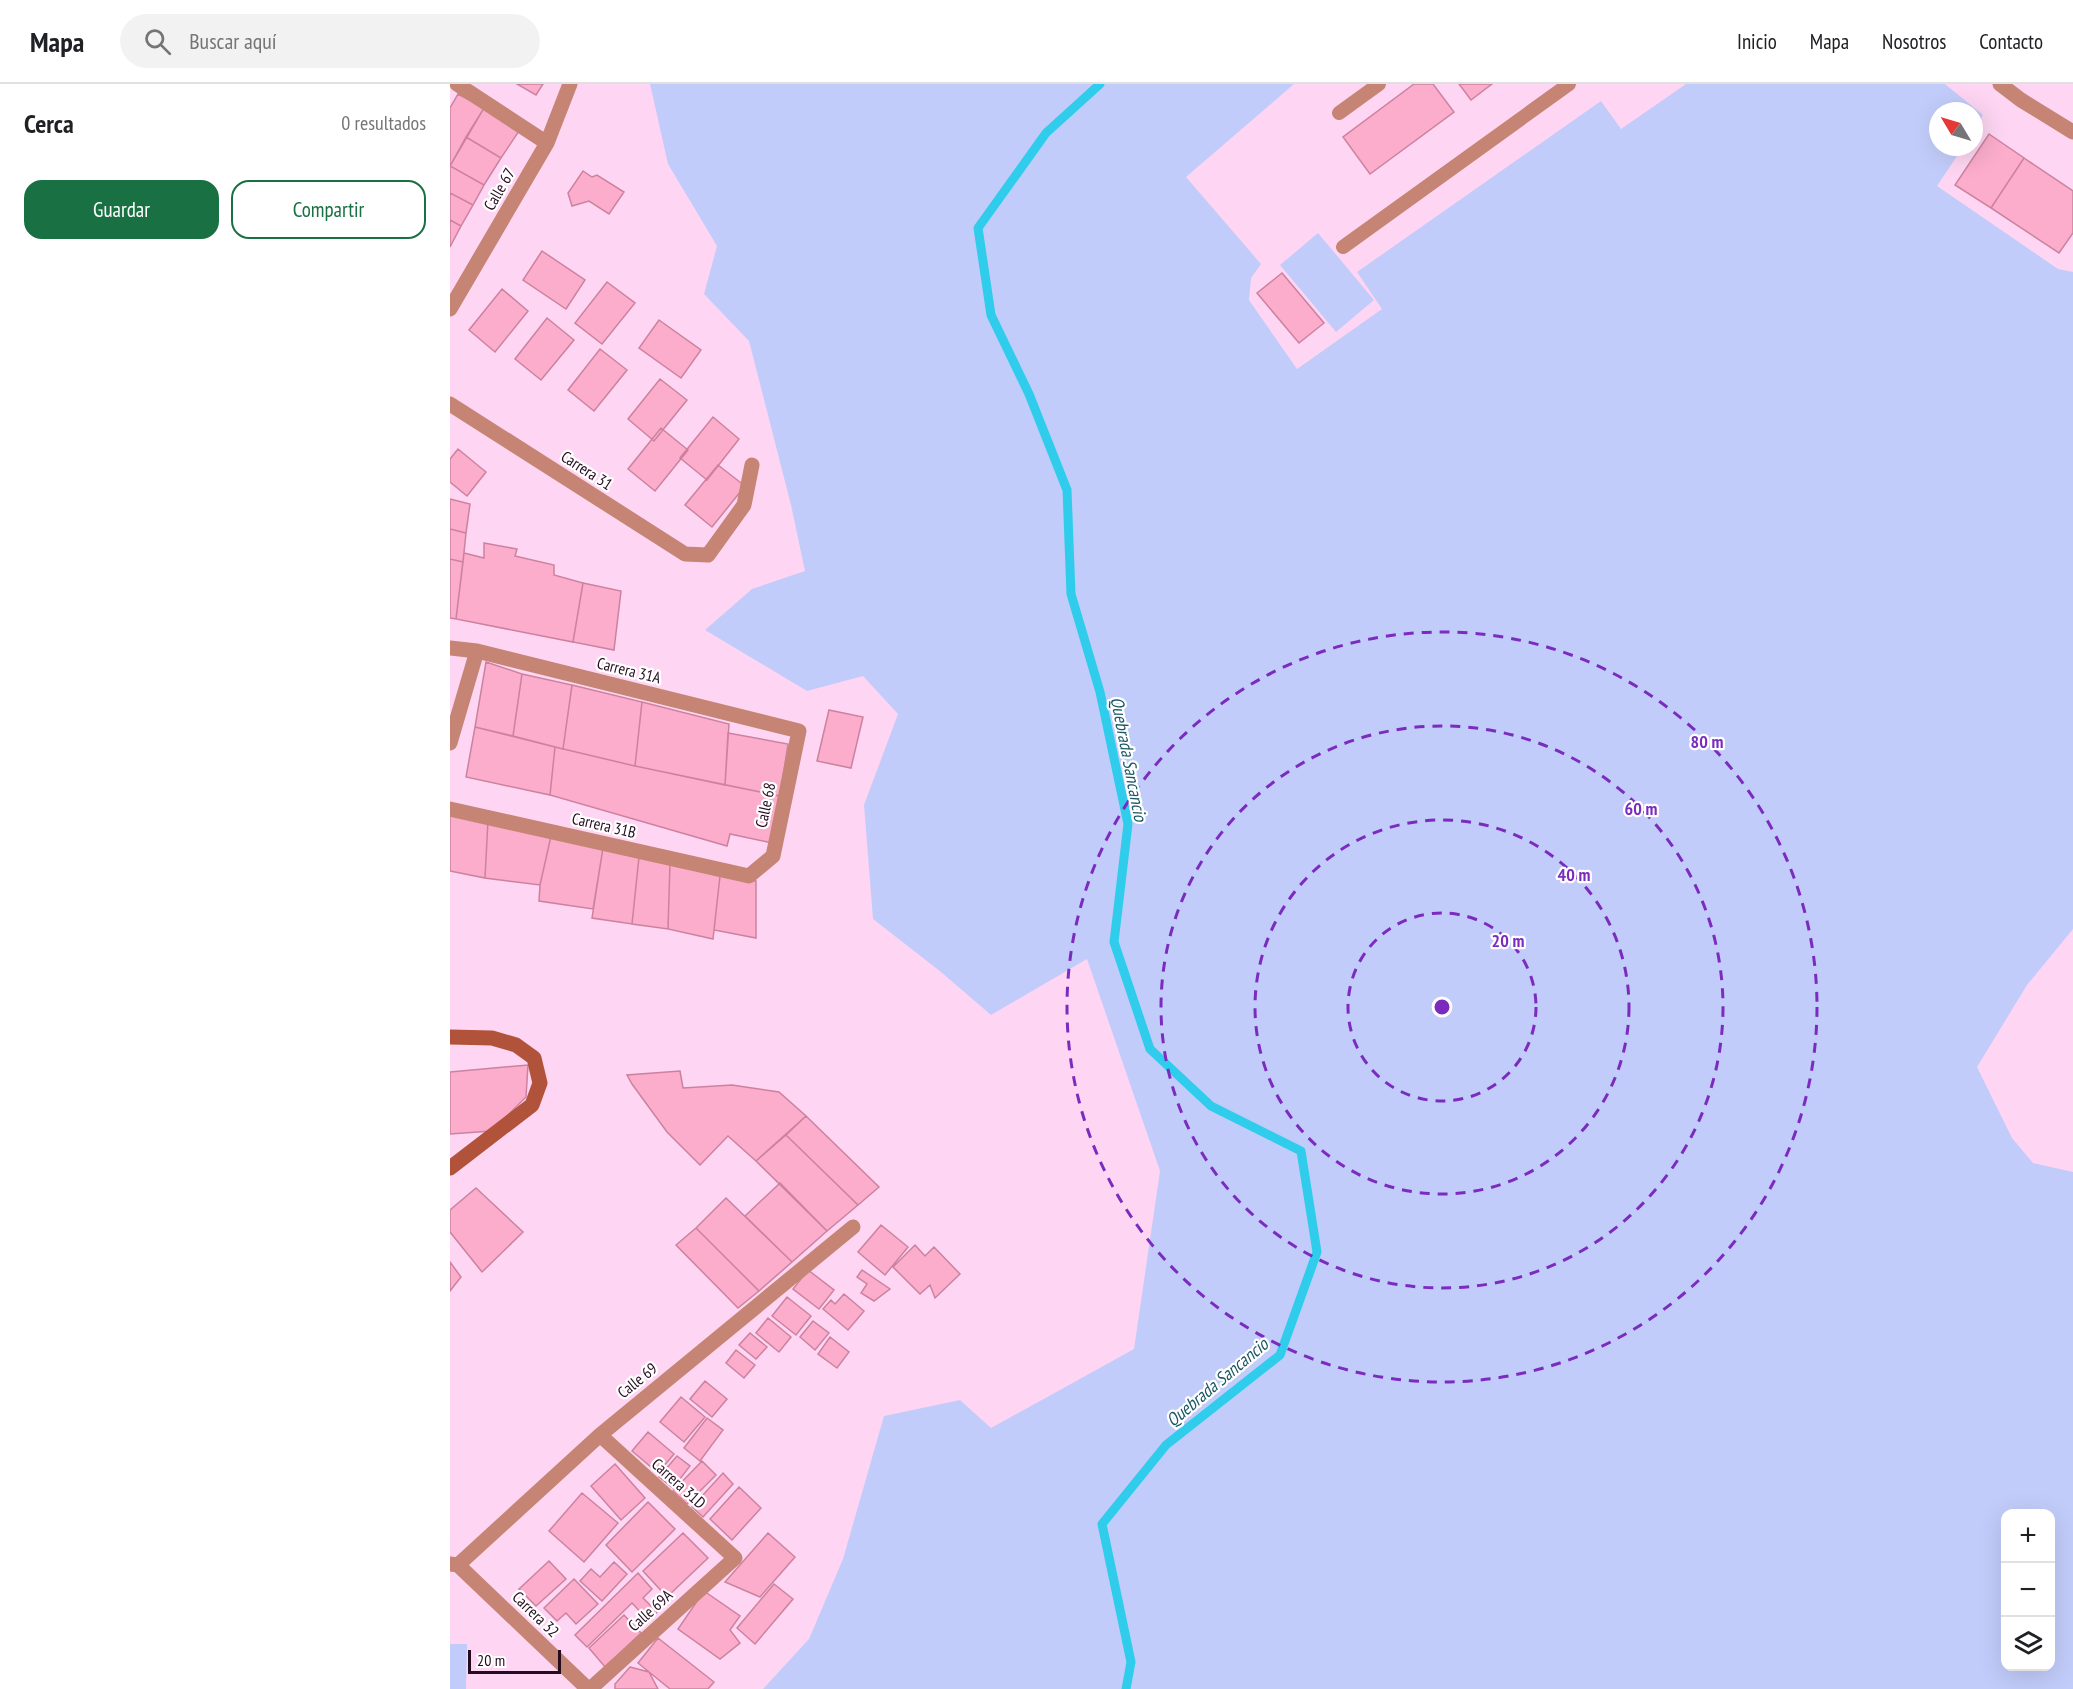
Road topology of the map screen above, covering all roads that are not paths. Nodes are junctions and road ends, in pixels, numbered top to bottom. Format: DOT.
graph roads {
  1 [pos="457,84"];
  2 [pos="570,84"];
  3 [pos="1378,84"];
  4 [pos="1569,84"];
  5 [pos="2000,84"];
  6 [pos="1339,113"];
  7 [pos="2073,132"];
  8 [pos="547,143"];
  9 [pos="1343,247"];
  10 [pos="450,309"];
  11 [pos="450,404"];
  12 [pos="752,465"];
  13 [pos="450,648"];
  14 [pos="477,651"];
  15 [pos="799,732"];
  16 [pos="450,743"];
  17 [pos="450,809"];
  18 [pos="749,876"];
  19 [pos="450,1037"];
  20 [pos="450,1168"];
  21 [pos="853,1227"];
  22 [pos="600,1435"];
  23 [pos="735,1558"];
  24 [pos="454,1565"];
  25 [pos="589,1689"];
  1 -- 8 [label="street"];
  2 -- 8 [label="street, Calle 67"];
  3 -- 6 [label="lane"];
  4 -- 9 [label="lane"];
  5 -- 7 [label="street"];
  8 -- 10 [label="street, Calle 67"];
  11 -- 12 [label="street, Carrera 31"];
  13 -- 14 [label="street, Carrera 31A"];
  14 -- 15 [label="street, Carrera 31A"];
  14 -- 16 [label="street"];
  15 -- 18 [label="street, Calle 68"];
  17 -- 18 [label="street, Carrera 31B"];
  19 -- 20 [label="street"];
  21 -- 22 [label="street, Calle 69"];
  22 -- 23 [label="street, Carrera 31D"];
  22 -- 24 [label="street, Calle 69"];
  23 -- 25 [label="street, Calle 69A"];
  24 -- 25 [label="street, Carrera 32"];
}
